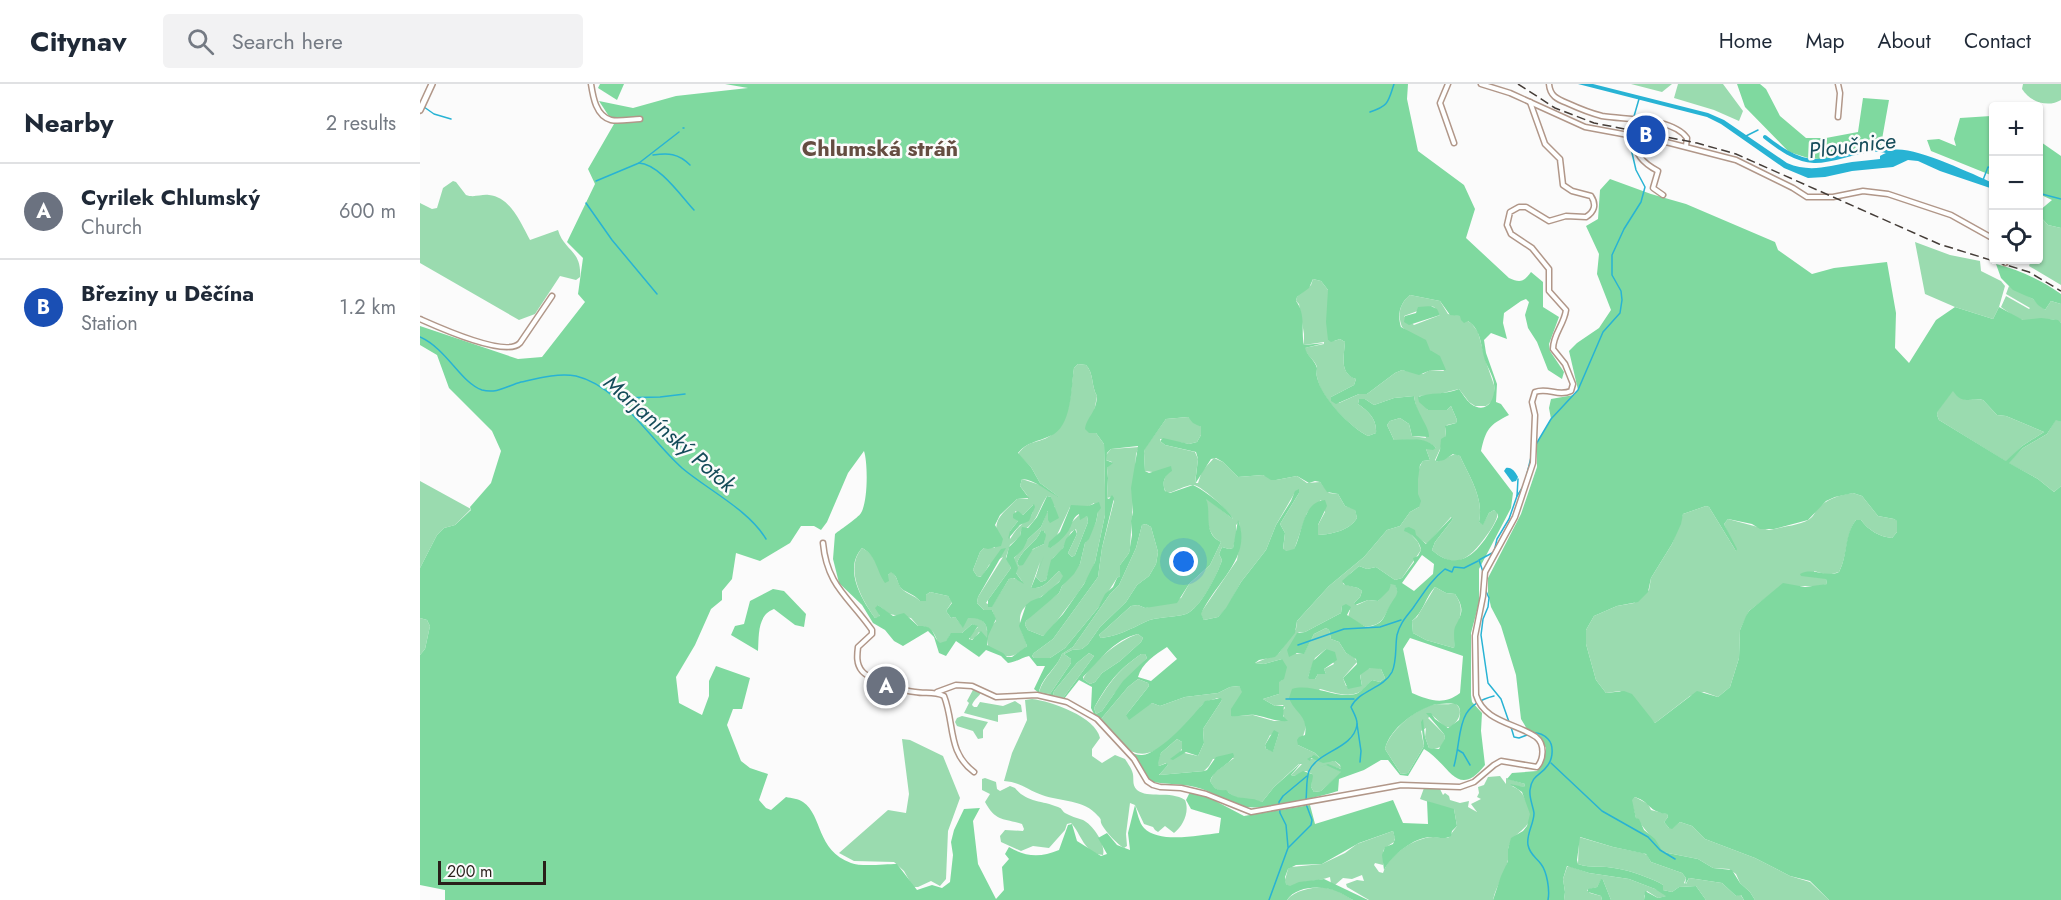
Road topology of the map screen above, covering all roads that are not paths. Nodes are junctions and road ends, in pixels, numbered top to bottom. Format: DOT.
graph roads {
  1 [pos="432,84"];
  2 [pos="591,84"];
  3 [pos="1448,84"];
  4 [pos="1481,84"];
  5 [pos="1549,84"];
  6 [pos="1838,84"];
  7 [pos="1530,102"];
  8 [pos="422,107"];
  9 [pos="1838,117"];
  10 [pos="640,119"];
  11 [pos="1632,137"];
  12 [pos="1454,143"];
  13 [pos="1686,146"];
  14 [pos="1663,195"];
  15 [pos="1989,236"];
  16 [pos="552,296"];
  17 [pos="420,319"];
  18 [pos="823,543"];
  19 [pos="945,688"];
  20 [pos="937,693"];
  21 [pos="944,696"];
  22 [pos="974,772"];
  1 -- 8 [label="main road"];
  2 -- 10 [label="street"];
  3 -- 12 [label="street"];
  4 -- 7 [label="street"];
  5 -- 13 [label="street"];
  6 -- 9 [label="street"];
  7 -- 11 [label="street"];
  7 -- 19 [label="street"];
  11 -- 13 [label="street"];
  11 -- 14 [label="street"];
  13 -- 15 [label="street"];
  16 -- 17 [label="street"];
  18 -- 20 [label="street"];
  19 -- 20 [label="street"];
  19 -- 21 [label="street"];
  20 -- 21 [label="street"];
  21 -- 22 [label="street"];
}
